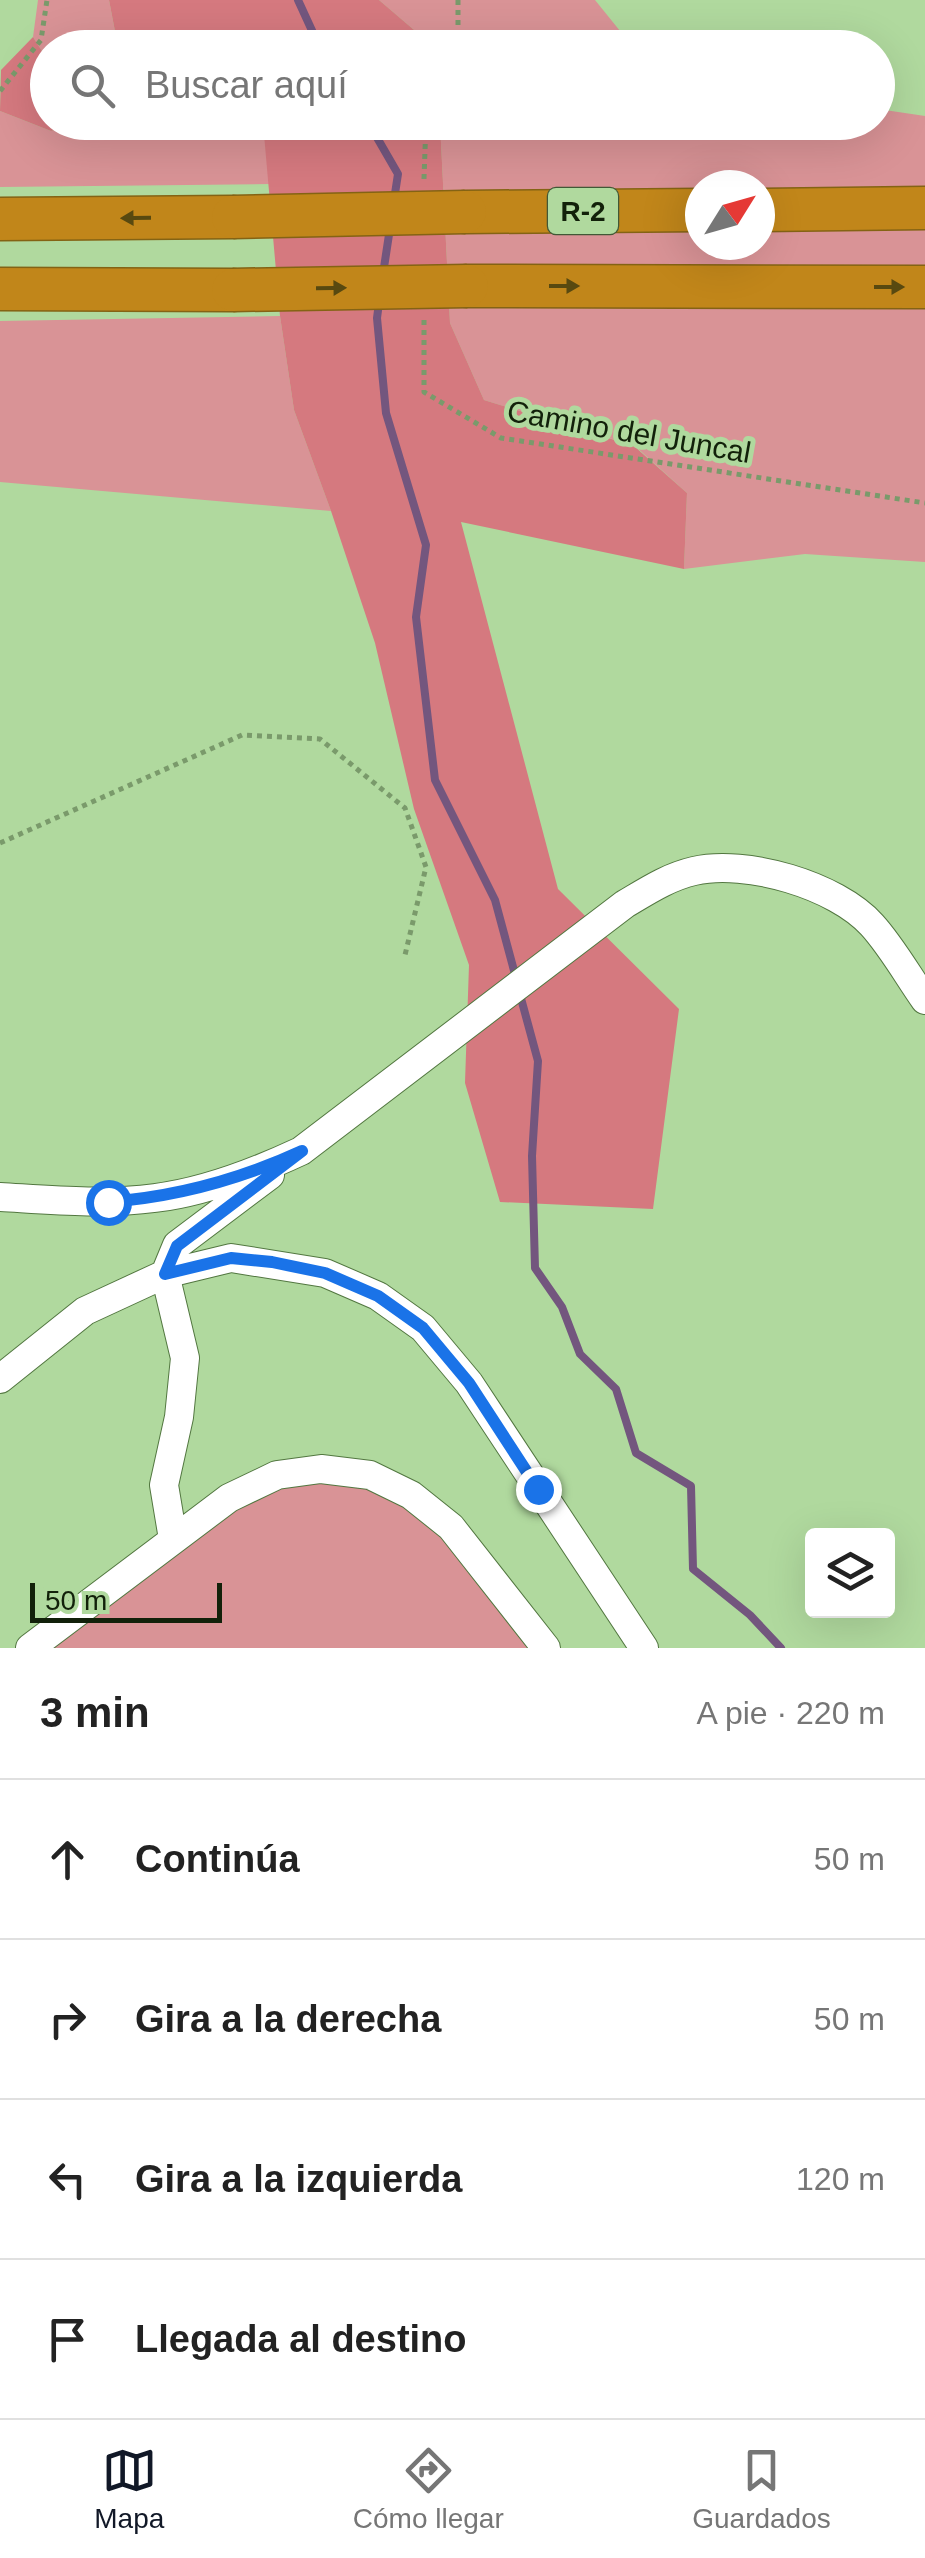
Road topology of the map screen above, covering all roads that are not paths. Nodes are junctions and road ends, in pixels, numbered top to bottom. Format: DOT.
graph roads {
  1 [pos="925,208"];
  2 [pos="685,210"];
  3 [pos="775,210"];
  4 [pos="0,219"];
  5 [pos="925,288"];
  6 [pos="0,289"];
  7 [pos="925,1000"];
  8 [pos="302,1151"];
  9 [pos="0,1197"];
  10 [pos="165,1274"];
  11 [pos="0,1379"];
  12 [pos="173,1539"];
  13 [pos="30,1648"];
  14 [pos="546,1648"];
  15 [pos="644,1648"];
  1 -- 3 [label="highway"];
  2 -- 4 [label="highway, R-2, one-way, bridge"];
  6 -- 5 [label="highway, one-way, bridge"];
  7 -- 8 [label="lane"];
  8 -- 9 [label="lane"];
  8 -- 10 [label="lane"];
  10 -- 11 [label="lane"];
  10 -- 12 [label="lane"];
  10 -- 15 [label="lane"];
  12 -- 13 [label="lane"];
  12 -- 14 [label="lane"];
}
